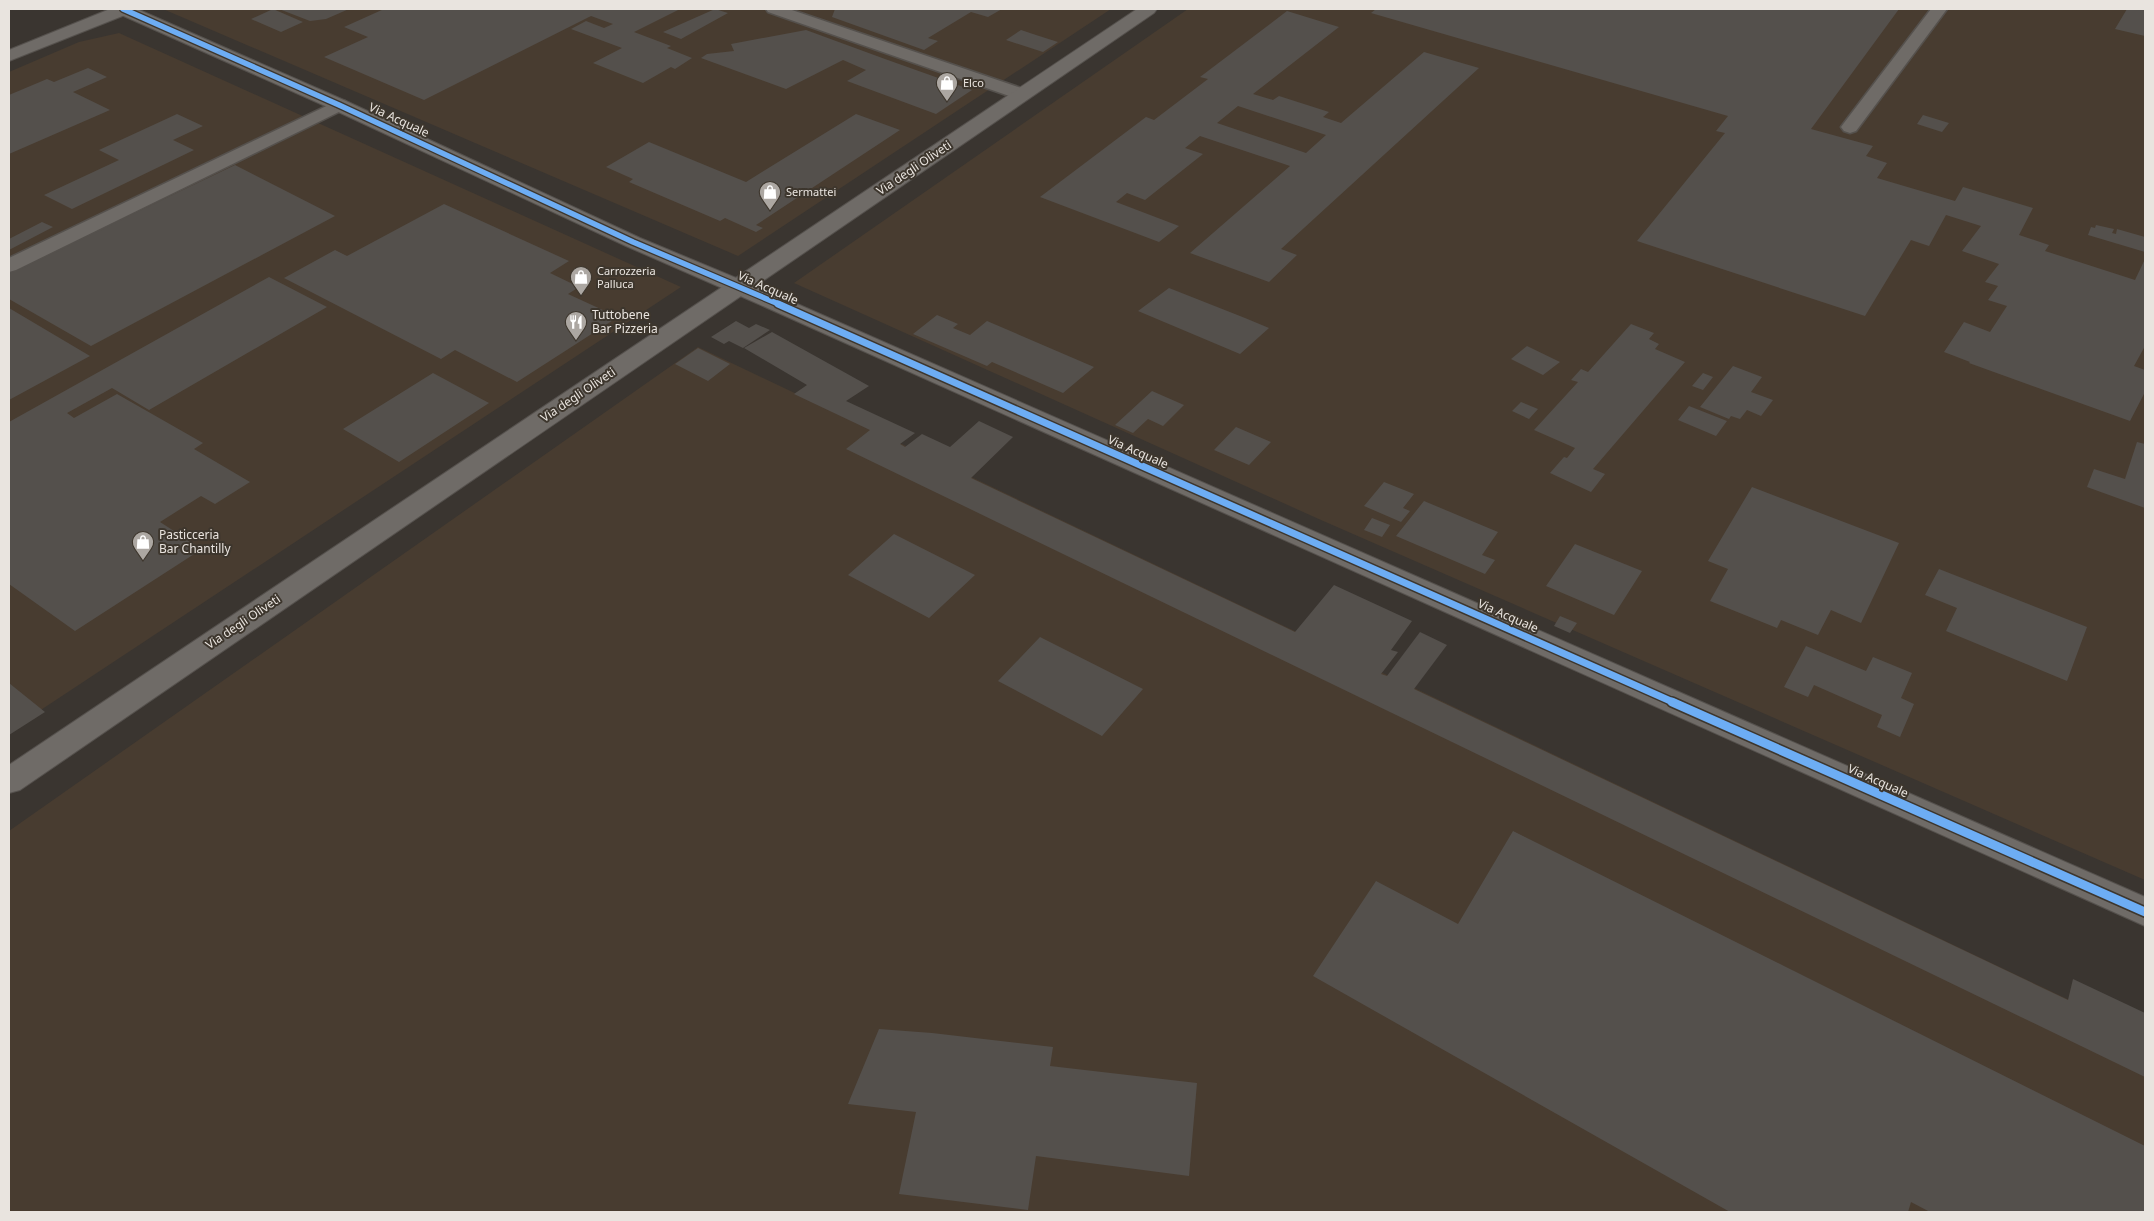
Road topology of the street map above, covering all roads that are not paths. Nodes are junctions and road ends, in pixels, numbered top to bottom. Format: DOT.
graph roads {
  1 [pos="124,9"];
  2 [pos="774,9"];
  3 [pos="1148,9"];
  4 [pos="1939,9"];
  5 [pos="9,56"];
  6 [pos="1021,94"];
  7 [pos="339,105"];
  8 [pos="1850,127"];
  9 [pos="9,266"];
  10 [pos="738,286"];
  11 [pos="9,781"];
  12 [pos="2145,912"];
  1 -- 5 [label="street"];
  1 -- 7 [label="street, Via Acquale"];
  2 -- 6 [label="lane"];
  3 -- 6 [label="street, Via degli Oliveti"];
  4 -- 8 [label="lane"];
  6 -- 10 [label="street, Via degli Oliveti"];
  7 -- 9 [label="lane"];
  7 -- 10 [label="street, Via Acquale"];
  10 -- 11 [label="street, Via degli Oliveti"];
  10 -- 12 [label="street, Via Acquale"];
}
